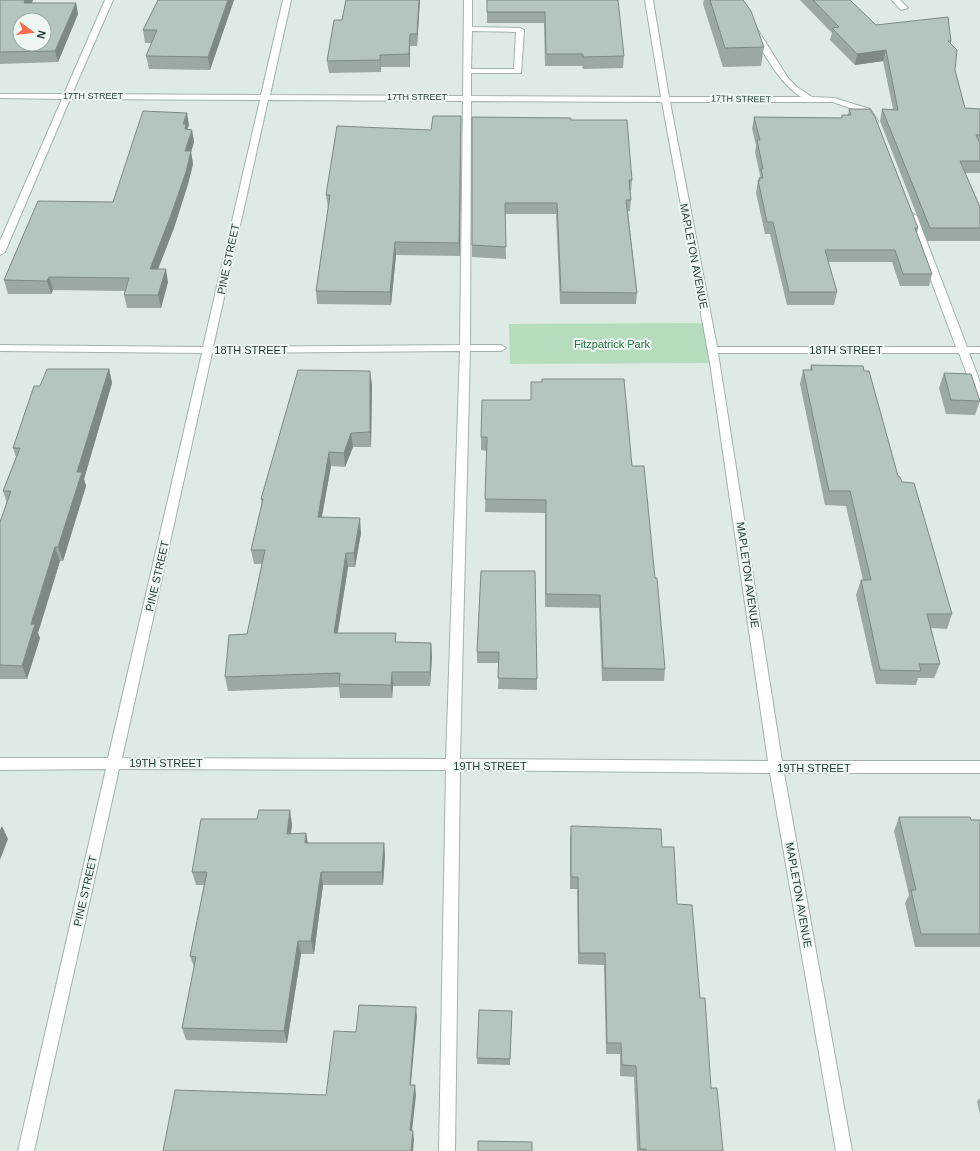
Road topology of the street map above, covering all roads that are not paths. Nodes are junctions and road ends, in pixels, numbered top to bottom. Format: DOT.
graph roads {
  1 [pos="109,0"];
  2 [pos="287,0"];
  3 [pos="468,0"];
  4 [pos="649,0"];
  5 [pos="896,0"];
  6 [pos="904,8"];
  7 [pos="746,18"];
  8 [pos="467,29"];
  9 [pos="467,71"];
  10 [pos="0,96"];
  11 [pos="66,96"];
  12 [pos="264,97"];
  13 [pos="467,97"];
  14 [pos="665,98"];
  15 [pos="809,99"];
  16 [pos="878,128"];
  17 [pos="909,209"];
  18 [pos="0,252"];
  19 [pos="0,348"];
  20 [pos="465,348"];
  21 [pos="501,348"];
  22 [pos="208,350"];
  23 [pos="712,350"];
  24 [pos="963,350"];
  25 [pos="980,350"];
  26 [pos="980,396"];
  27 [pos="114,762"];
  28 [pos="0,764"];
  29 [pos="454,765"];
  30 [pos="980,767"];
  31 [pos="776,768"];
  32 [pos="26,1151"];
  33 [pos="447,1151"];
  34 [pos="844,1151"];
  1 -- 11 [label="street"];
  2 -- 12 [label="street, PINE STREET"];
  3 -- 8 [label="street"];
  4 -- 14 [label="street, MAPLETON AVENUE"];
  5 -- 6 [label="street"];
  7 -- 15 [label="street"];
  8 -- 9 [label="street"];
  8 -- 9 [label="street"];
  9 -- 13 [label="street"];
  10 -- 11 [label="street, 17TH STREET"];
  11 -- 12 [label="street, 17TH STREET"];
  11 -- 18 [label="street"];
  12 -- 13 [label="street, 17TH STREET"];
  12 -- 22 [label="street, PINE STREET"];
  13 -- 14 [label="street, 17TH STREET"];
  13 -- 20 [label="street"];
  14 -- 15 [label="street, 17TH STREET"];
  14 -- 23 [label="street, MAPLETON AVENUE"];
  15 -- 16 [label="street, 17TH STREET"];
  17 -- 24 [label="street"];
  19 -- 22 [label="street, 18TH STREET"];
  20 -- 21 [label="street, 18TH STREET"];
  20 -- 22 [label="street, 18TH STREET"];
  20 -- 29 [label="street"];
  22 -- 27 [label="street, PINE STREET"];
  23 -- 24 [label="street, 18TH STREET"];
  23 -- 31 [label="street, MAPLETON AVENUE"];
  24 -- 25 [label="street, 18TH STREET"];
  24 -- 26 [label="street"];
  27 -- 28 [label="street, 19TH STREET"];
  27 -- 29 [label="street, 19TH STREET"];
  27 -- 32 [label="street, PINE STREET"];
  29 -- 31 [label="street, 19TH STREET"];
  29 -- 33 [label="street"];
  30 -- 31 [label="street, 19TH STREET"];
  31 -- 34 [label="street, MAPLETON AVENUE"];
}
